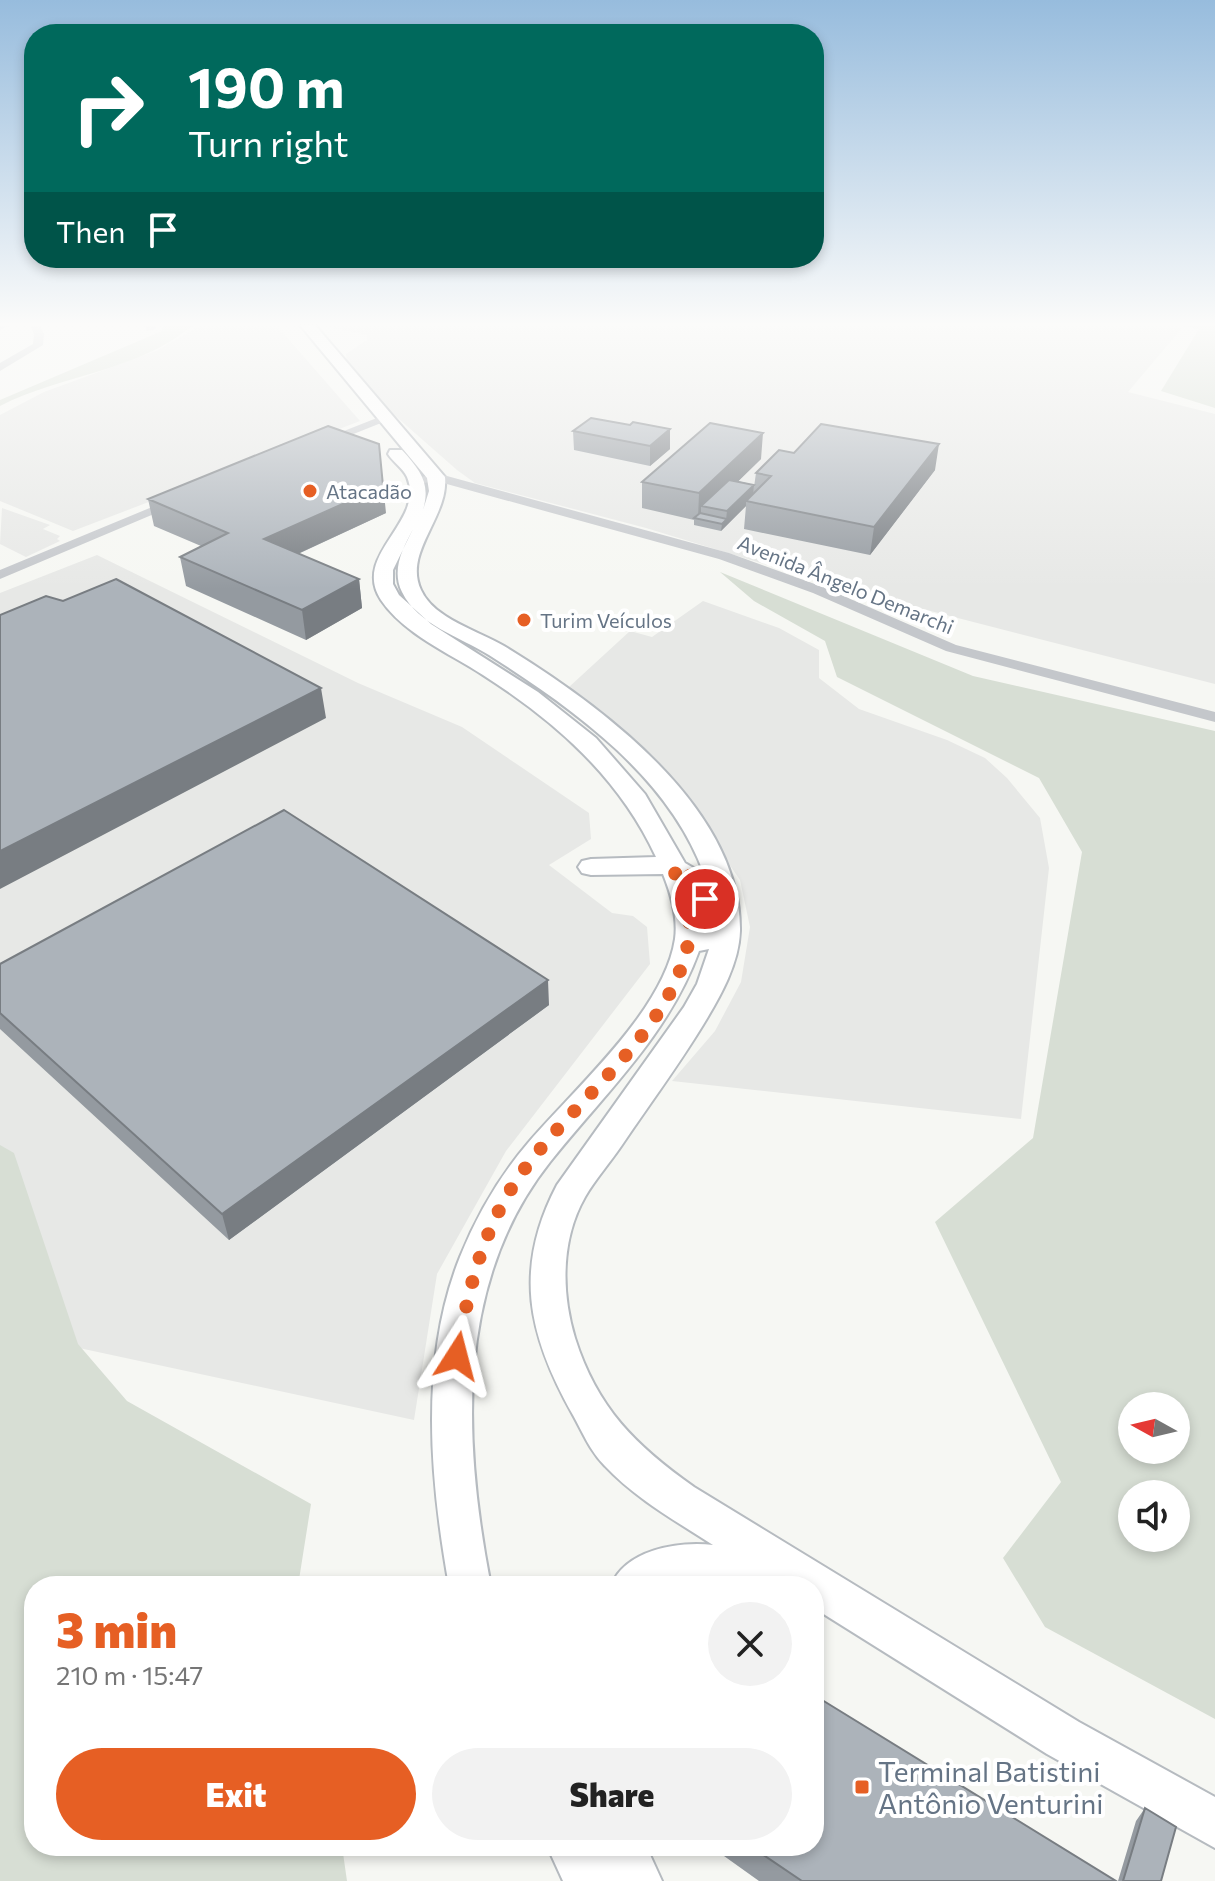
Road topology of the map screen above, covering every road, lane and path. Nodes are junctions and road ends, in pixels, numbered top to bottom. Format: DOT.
graph roads {
  1 [pos="360,413"];
  2 [pos="383,413"];
  3 [pos="387,417"];
  4 [pos="369,423"];
  5 [pos="310,447"];
  6 [pos="426,478"];
  7 [pos="182,499"];
  8 [pos="0,575"];
  9 [pos="1215,717"];
  10 [pos="591,867"];
  11 [pos="673,868"];
  12 [pos="663,1060"];
  13 [pos="468,1576"];
  14 [pos="654,1576"];
  15 [pos="759,1576"];
  16 [pos="801,1576"];
  17 [pos="824,1590"];
  18 [pos="824,1608"];
  19 [pos="1063,1738"];
  20 [pos="1215,1824"];
  21 [pos="576,1856"];
  22 [pos="626,1856"];
  23 [pos="590,1881"];
  24 [pos="637,1881"];
  1 -- 4 [label="main road"];
  2 -- 3 [label="main road"];
  3 -- 4 [label="street"];
  3 -- 6 [label="main road"];
  4 -- 5 [label="street"];
  4 -- 6 [label="main road"];
  6 -- 9 [label="street, Avenida Ângelo Demarchi"];
  6 -- 11 [label="main road"];
  6 -- 12 [label="main road"];
  7 -- 8 [label="street"];
  10 -- 11 [label="main road"];
  11 -- 12 [label="main road"];
  11 -- 13 [label="main road"];
  12 -- 16 [label="main road"];
  14 -- 15 [label="main road"];
  17 -- 19 [label="main road"];
  18 -- 19 [label="main road"];
  19 -- 20 [label="main road"];
  21 -- 23 [label="main road"];
  22 -- 24 [label="main road"];
}
